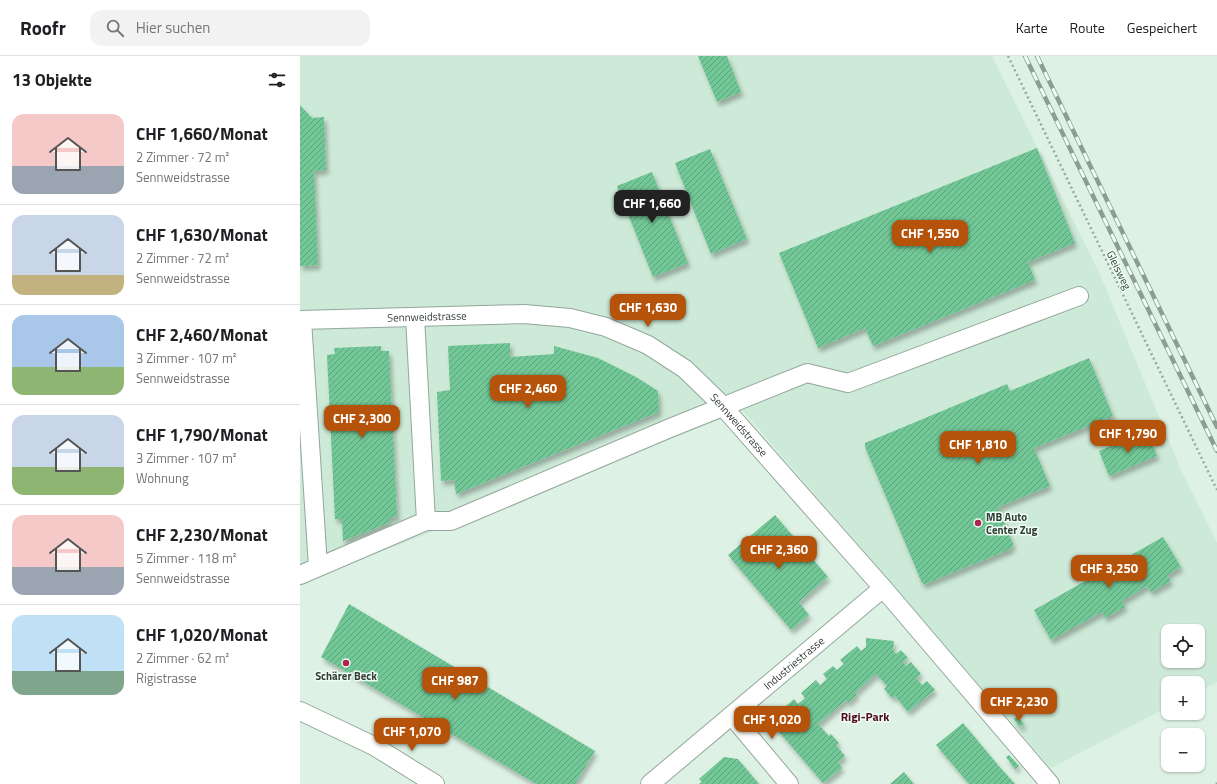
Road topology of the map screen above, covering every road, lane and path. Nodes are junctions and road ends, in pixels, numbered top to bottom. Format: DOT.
graph roads {
  1 [pos="1008,56"];
  2 [pos="1079,296"];
  3 [pos="415,317"];
  4 [pos="301,320"];
  5 [pos="723,407"];
  6 [pos="1217,490"];
  7 [pos="426,521"];
  8 [pos="318,567"];
  9 [pos="300,574"];
  10 [pos="882,588"];
  11 [pos="300,711"];
  12 [pos="732,716"];
  13 [pos="434,784"];
  14 [pos="650,784"];
  15 [pos="789,784"];
  16 [pos="1050,784"];
  1 -- 6 [label="path, Gleisweg"];
  2 -- 5 [label="street"];
  3 -- 4 [label="street, Sennweidstrasse"];
  3 -- 5 [label="street, Sennweidstrasse"];
  3 -- 7 [label="street"];
  4 -- 8 [label="street"];
  5 -- 7 [label="street"];
  5 -- 10 [label="street, Sennweidstrasse"];
  7 -- 8 [label="street"];
  8 -- 9 [label="street"];
  10 -- 12 [label="street, Industriestrasse"];
  10 -- 16 [label="street, Sennweidstrasse"];
  11 -- 13 [label="street"];
  12 -- 14 [label="street, Industriestrasse"];
  12 -- 15 [label="street"];
}
